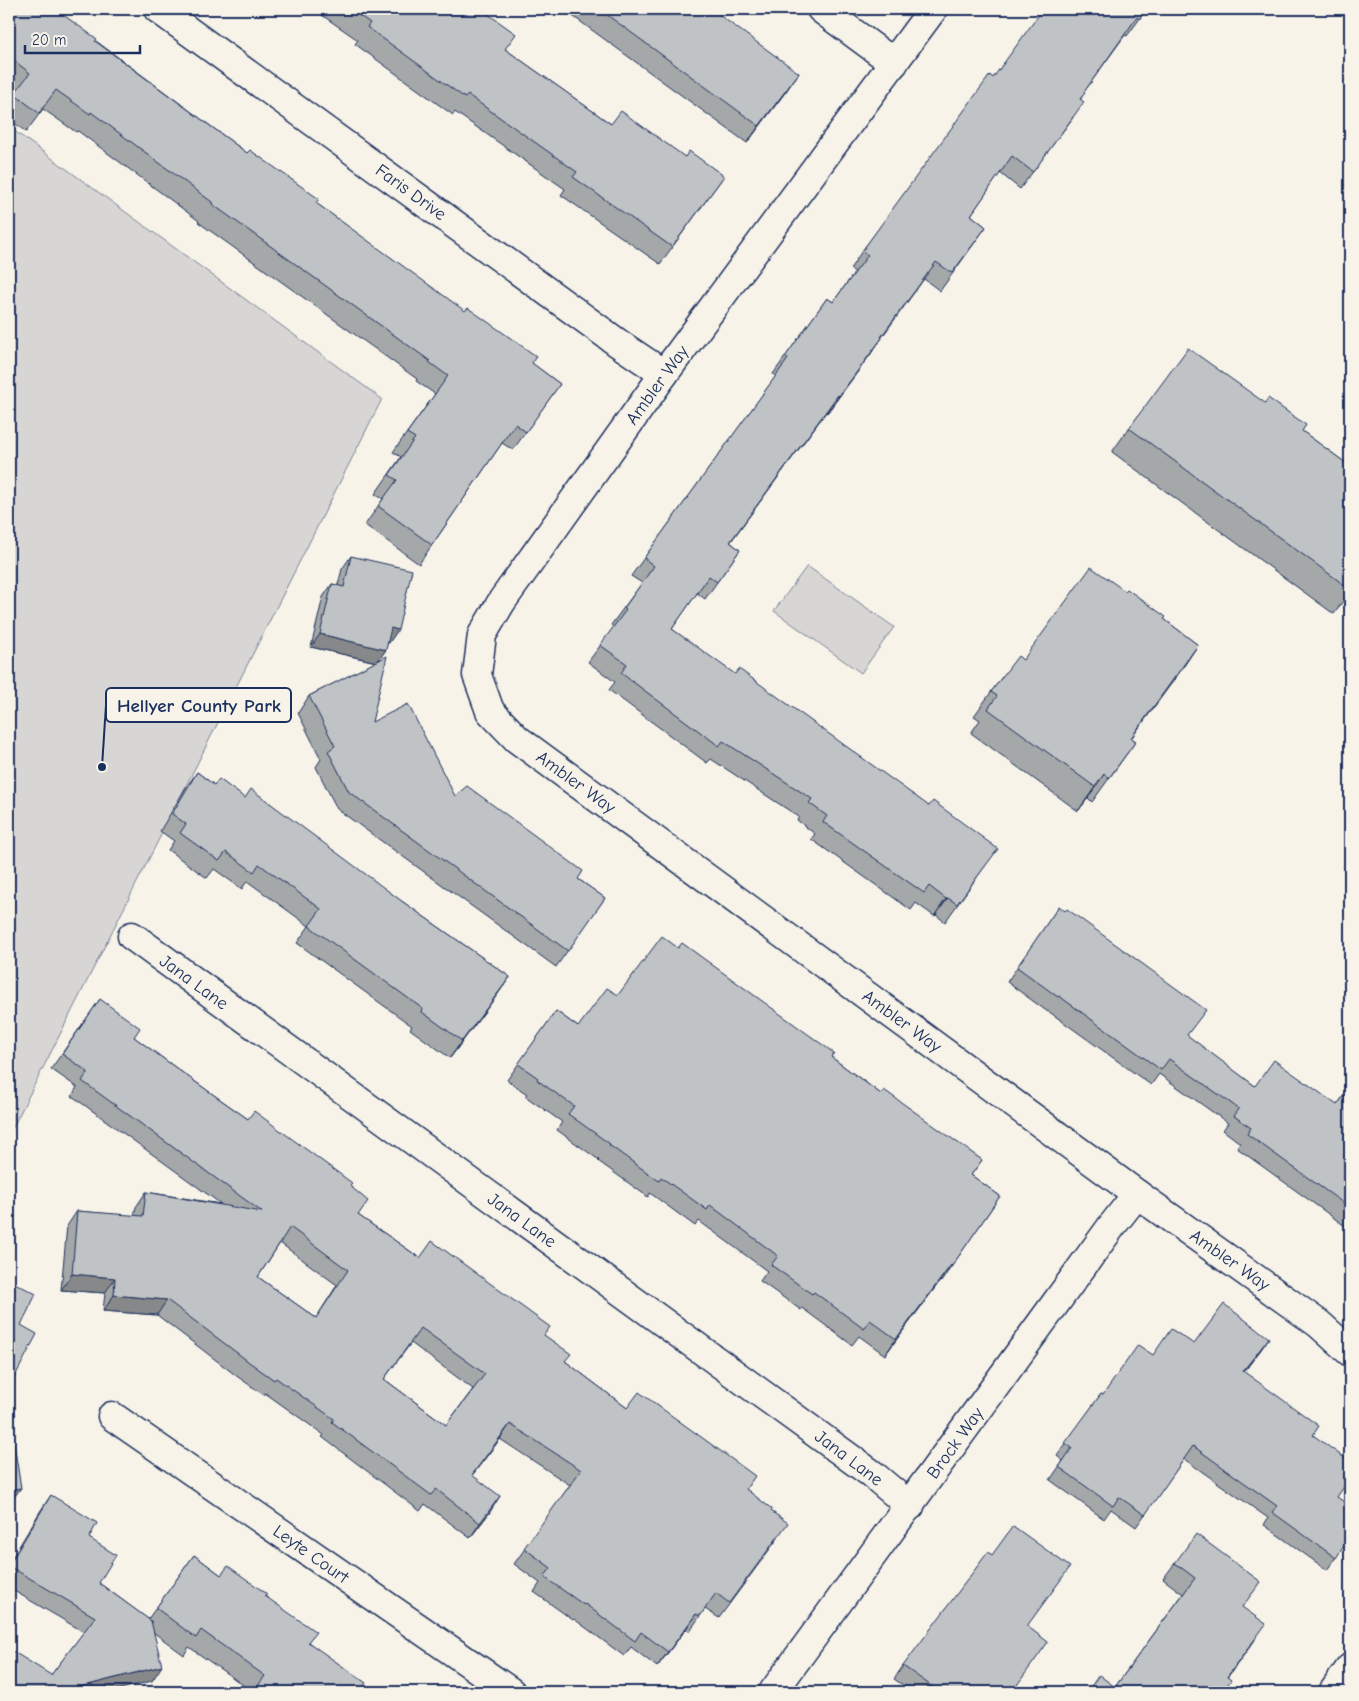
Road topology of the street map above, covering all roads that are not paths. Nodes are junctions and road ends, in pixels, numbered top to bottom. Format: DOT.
graph roads {
  1 [pos="158,9"];
  2 [pos="821,9"];
  3 [pos="934,9"];
  4 [pos="894,63"];
  5 [pos="664,374"];
  6 [pos="132,936"];
  7 [pos="1138,1194"];
  8 [pos="1350,1352"];
  9 [pos="112,1416"];
  10 [pos="910,1506"];
  11 [pos="1350,1668"];
  12 [pos="511,1692"];
  13 [pos="774,1692"];
  14 [pos="1332,1692"];
  1 -- 5 [label="street, Faris Drive"];
  2 -- 4 [label="street"];
  3 -- 4 [label="street, Ambler Way"];
  4 -- 5 [label="street, Ambler Way"];
  5 -- 7 [label="street, Ambler Way"];
  6 -- 10 [label="street, Jana Lane"];
  7 -- 8 [label="street, Ambler Way"];
  7 -- 10 [label="street, Brock Way"];
  9 -- 12 [label="street, Leyte Court"];
  10 -- 13 [label="street, Brock Way"];
  11 -- 14 [label="street"];
}
